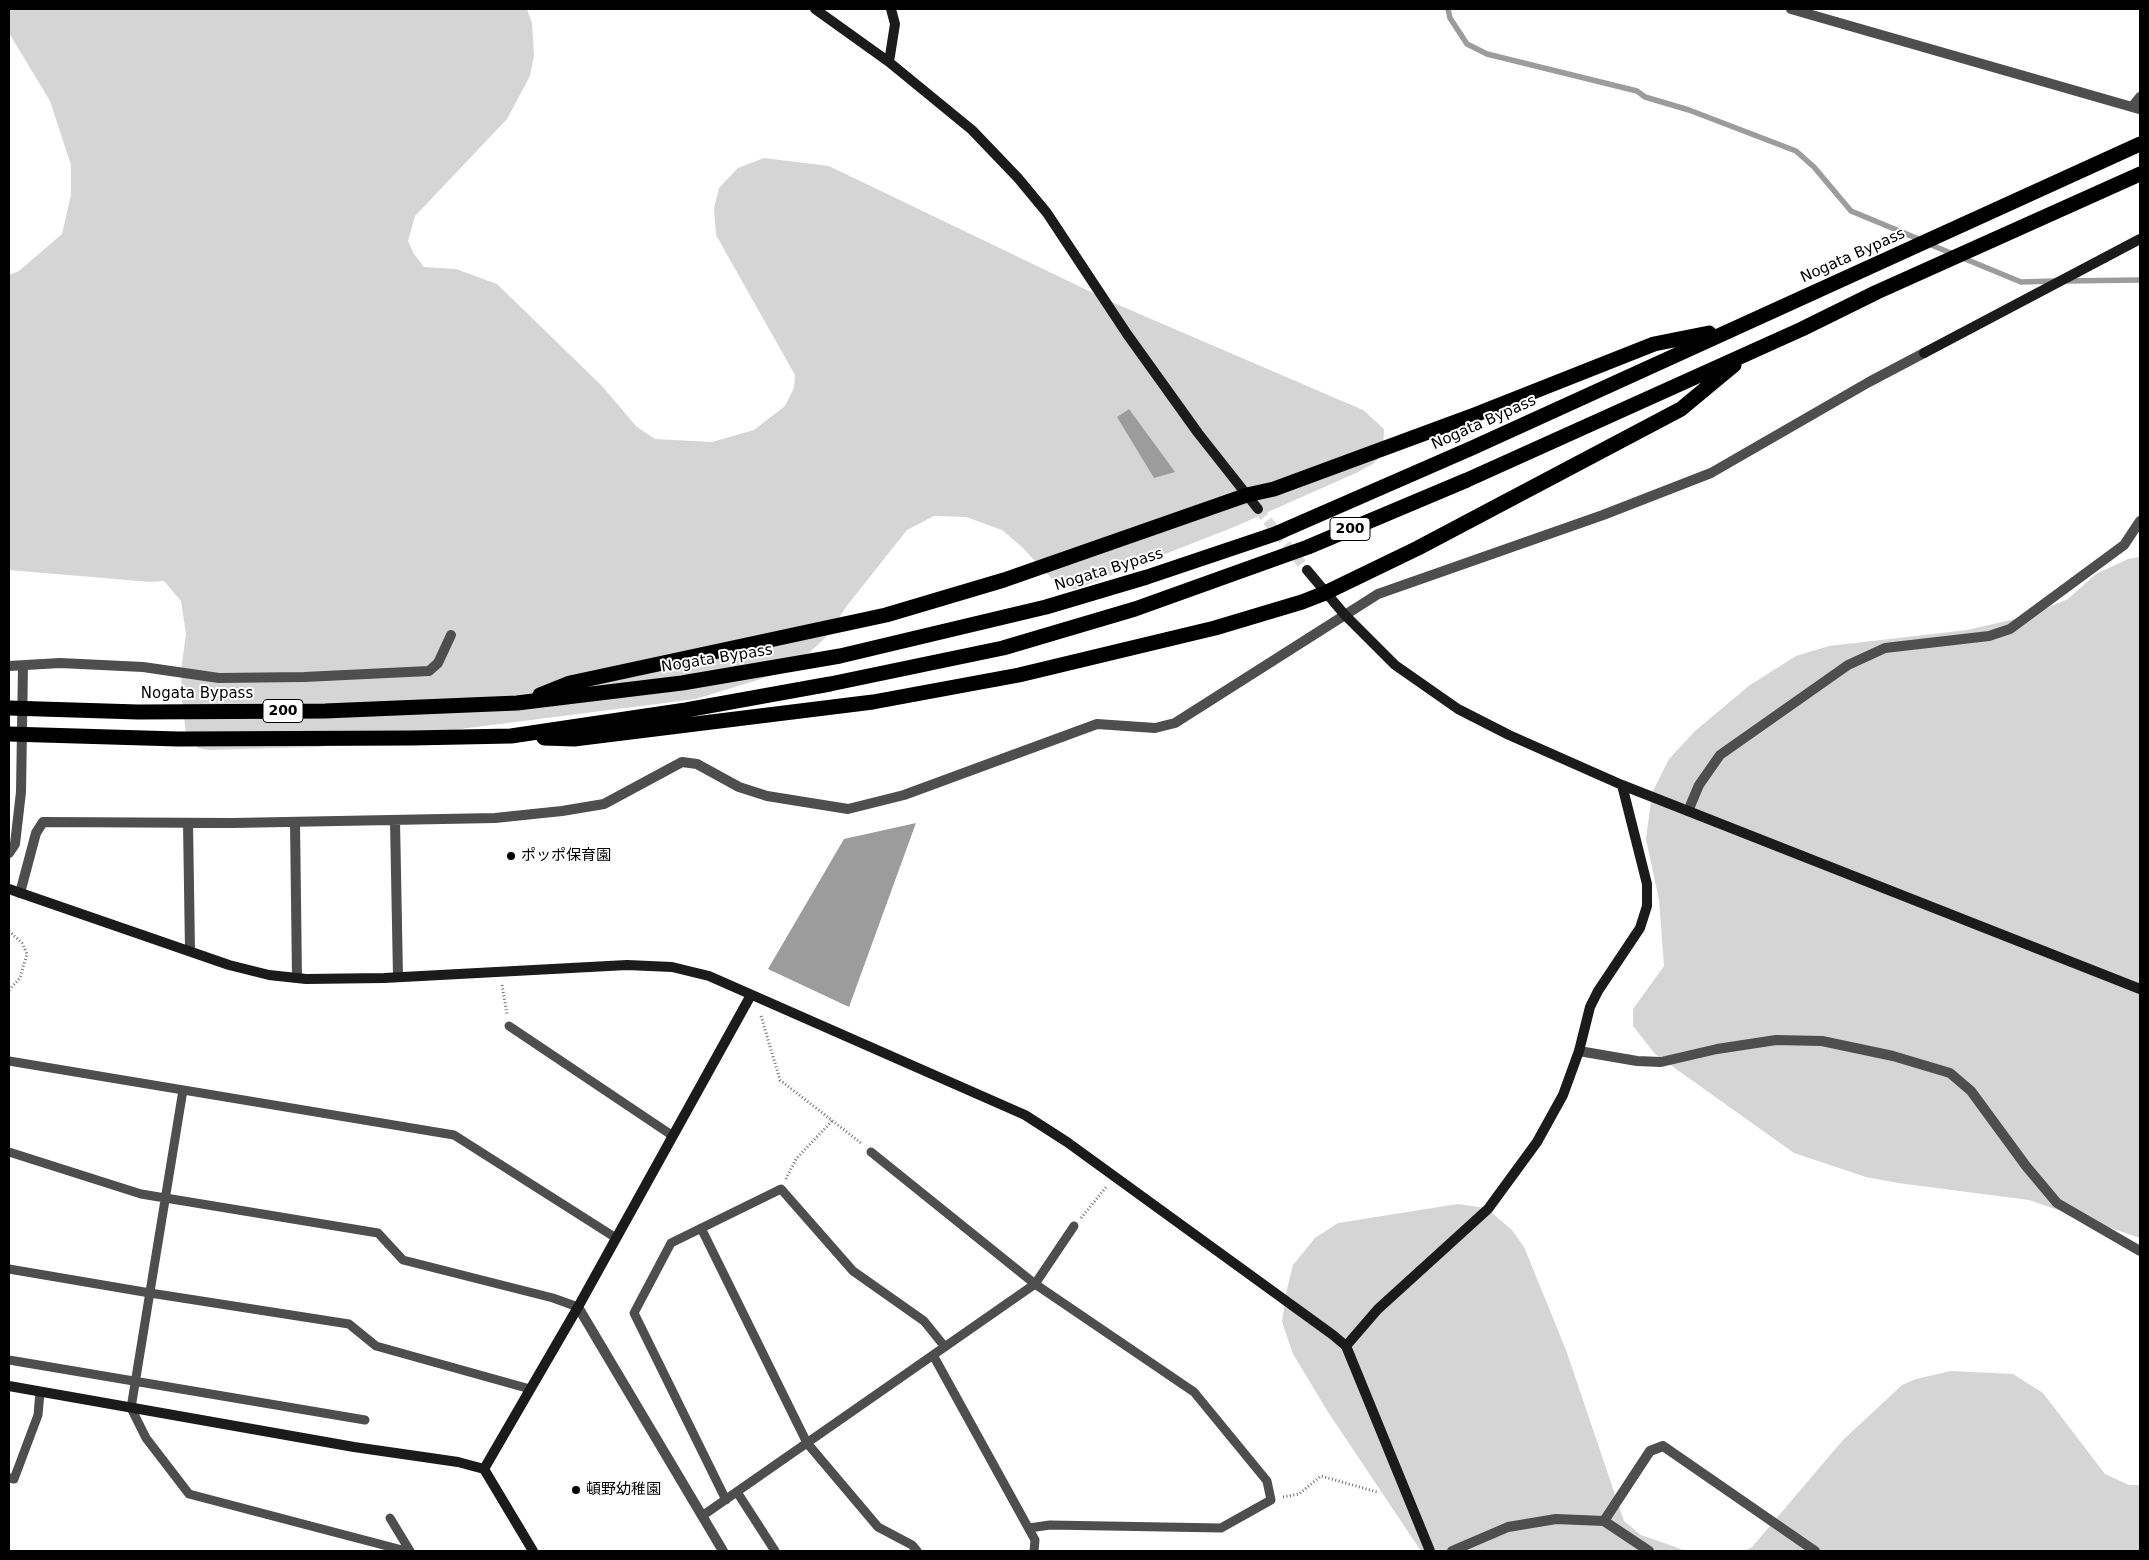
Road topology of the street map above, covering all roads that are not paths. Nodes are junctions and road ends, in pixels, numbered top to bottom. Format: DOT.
graph roads {
  1 [pos="815,9"];
  2 [pos="891,9"];
  3 [pos="1791,9"];
  4 [pos="889,62"];
  5 [pos="2140,97"];
  6 [pos="2136,108"];
  7 [pos="2140,144"];
  8 [pos="2140,174"];
  9 [pos="2140,239"];
  10 [pos="1733,329"];
  11 [pos="1749,353"];
  12 [pos="1246,495"];
  13 [pos="1258,509"];
  14 [pos="2140,521"];
  15 [pos="1307,570"];
  16 [pos="1326,593"];
  17 [pos="1344,614"];
  18 [pos="451,635"];
  19 [pos="9,666"];
  20 [pos="23,666"];
  21 [pos="517,703"];
  22 [pos="9,708"];
  23 [pos="9,734"];
  24 [pos="511,736"];
  25 [pos="1622,785"];
  26 [pos="1688,811"];
  27 [pos="395,820"];
  28 [pos="295,822"];
  29 [pos="188,823"];
  30 [pos="9,853"];
  31 [pos="9,889"];
  32 [pos="20,893"];
  33 [pos="190,952"];
  34 [pos="398,977"];
  35 [pos="297,978"];
  36 [pos="2140,989"];
  37 [pos="751,995"];
  38 [pos="509,1026"];
  39 [pos="1579,1051"];
  40 [pos="9,1061"];
  41 [pos="183,1090"];
  42 [pos="672,1136"];
  43 [pos="9,1152"];
  44 [pos="872,1152"];
  45 [pos="165,1198"];
  46 [pos="1074,1226"];
  47 [pos="701,1228"];
  48 [pos="616,1238"];
  49 [pos="2140,1251"];
  50 [pos="9,1269"];
  51 [pos="1035,1284"];
  52 [pos="150,1293"];
  53 [pos="578,1307"];
  54 [pos="1346,1346"];
  55 [pos="945,1347"];
  56 [pos="933,1356"];
  57 [pos="9,1360"];
  58 [pos="136,1380"];
  59 [pos="9,1386"];
  60 [pos="530,1389"];
  61 [pos="40,1392"];
  62 [pos="132,1408"];
  63 [pos="364,1420"];
  64 [pos="807,1443"];
  65 [pos="484,1469"];
  66 [pos="9,1478"];
  67 [pos="737,1492"];
  68 [pos="726,1500"];
  69 [pos="702,1516"];
  70 [pos="390,1518"];
  71 [pos="1604,1521"];
  72 [pos="1028,1528"];
  73 [pos="408,1551"];
  74 [pos="533,1551"];
  75 [pos="723,1551"];
  76 [pos="775,1551"];
  77 [pos="917,1551"];
  78 [pos="1034,1551"];
  79 [pos="1430,1551"];
  80 [pos="1452,1551"];
  81 [pos="1649,1551"];
  82 [pos="1815,1551"];
  1 -- 4 [label="street"];
  2 -- 4 [label="street"];
  3 -- 6 [label="street"];
  4 -- 12 [label="street"];
  5 -- 6 [label="street"];
  7 -- 10 [label="highway, Nogata Bypass / 200"];
  8 -- 11 [label="highway, 200"];
  9 -- 17 [label="street"];
  10 -- 12 [label="highway"];
  10 -- 21 [label="highway, Nogata Bypass / 200"];
  11 -- 16 [label="highway"];
  11 -- 24 [label="highway, 200"];
  12 -- 13 [label="street"];
  12 -- 21 [label="highway"];
  14 -- 26 [label="street"];
  15 -- 16 [label="street"];
  16 -- 17 [label="street"];
  16 -- 24 [label="highway"];
  17 -- 25 [label="street"];
  17 -- 27 [label="street"];
  18 -- 20 [label="street"];
  19 -- 20 [label="street"];
  20 -- 30 [label="street"];
  21 -- 22 [label="highway, Nogata Bypass / 200"];
  23 -- 24 [label="highway, 200"];
  25 -- 26 [label="street"];
  25 -- 39 [label="street"];
  26 -- 36 [label="street"];
  27 -- 28 [label="street"];
  27 -- 34 [label="street"];
  28 -- 29 [label="street"];
  28 -- 35 [label="street"];
  29 -- 32 [label="street"];
  29 -- 33 [label="street"];
  31 -- 32 [label="street"];
  32 -- 33 [label="street"];
  33 -- 35 [label="street"];
  34 -- 35 [label="street"];
  34 -- 37 [label="street"];
  37 -- 42 [label="street"];
  37 -- 54 [label="street"];
  38 -- 42 [label="lane"];
  39 -- 49 [label="street"];
  39 -- 54 [label="street"];
  40 -- 41 [label="lane"];
  41 -- 45 [label="lane"];
  41 -- 48 [label="lane"];
  42 -- 48 [label="street"];
  43 -- 45 [label="lane"];
  44 -- 51 [label="lane"];
  45 -- 52 [label="lane"];
  45 -- 53 [label="lane"];
  46 -- 51 [label="lane"];
  47 -- 55 [label="lane"];
  47 -- 64 [label="lane"];
  47 -- 68 [label="lane"];
  48 -- 53 [label="street"];
  50 -- 52 [label="lane"];
  51 -- 55 [label="lane"];
  51 -- 72 [label="lane"];
  52 -- 58 [label="lane"];
  52 -- 60 [label="lane"];
  53 -- 60 [label="street"];
  53 -- 69 [label="street"];
  54 -- 79 [label="street"];
  55 -- 56 [label="lane"];
  56 -- 64 [label="lane"];
  56 -- 72 [label="lane"];
  57 -- 58 [label="lane"];
  58 -- 62 [label="lane"];
  58 -- 63 [label="lane"];
  59 -- 61 [label="street"];
  60 -- 65 [label="street"];
  61 -- 62 [label="street"];
  61 -- 66 [label="lane"];
  62 -- 65 [label="street"];
  62 -- 73 [label="lane"];
  64 -- 67 [label="lane"];
  64 -- 77 [label="lane"];
  65 -- 74 [label="street"];
  67 -- 68 [label="lane"];
  67 -- 76 [label="lane"];
  68 -- 69 [label="lane"];
  69 -- 75 [label="street"];
  70 -- 73 [label="lane"];
  71 -- 80 [label="street"];
  71 -- 81 [label="street"];
  71 -- 82 [label="street"];
  72 -- 78 [label="lane"];
}
